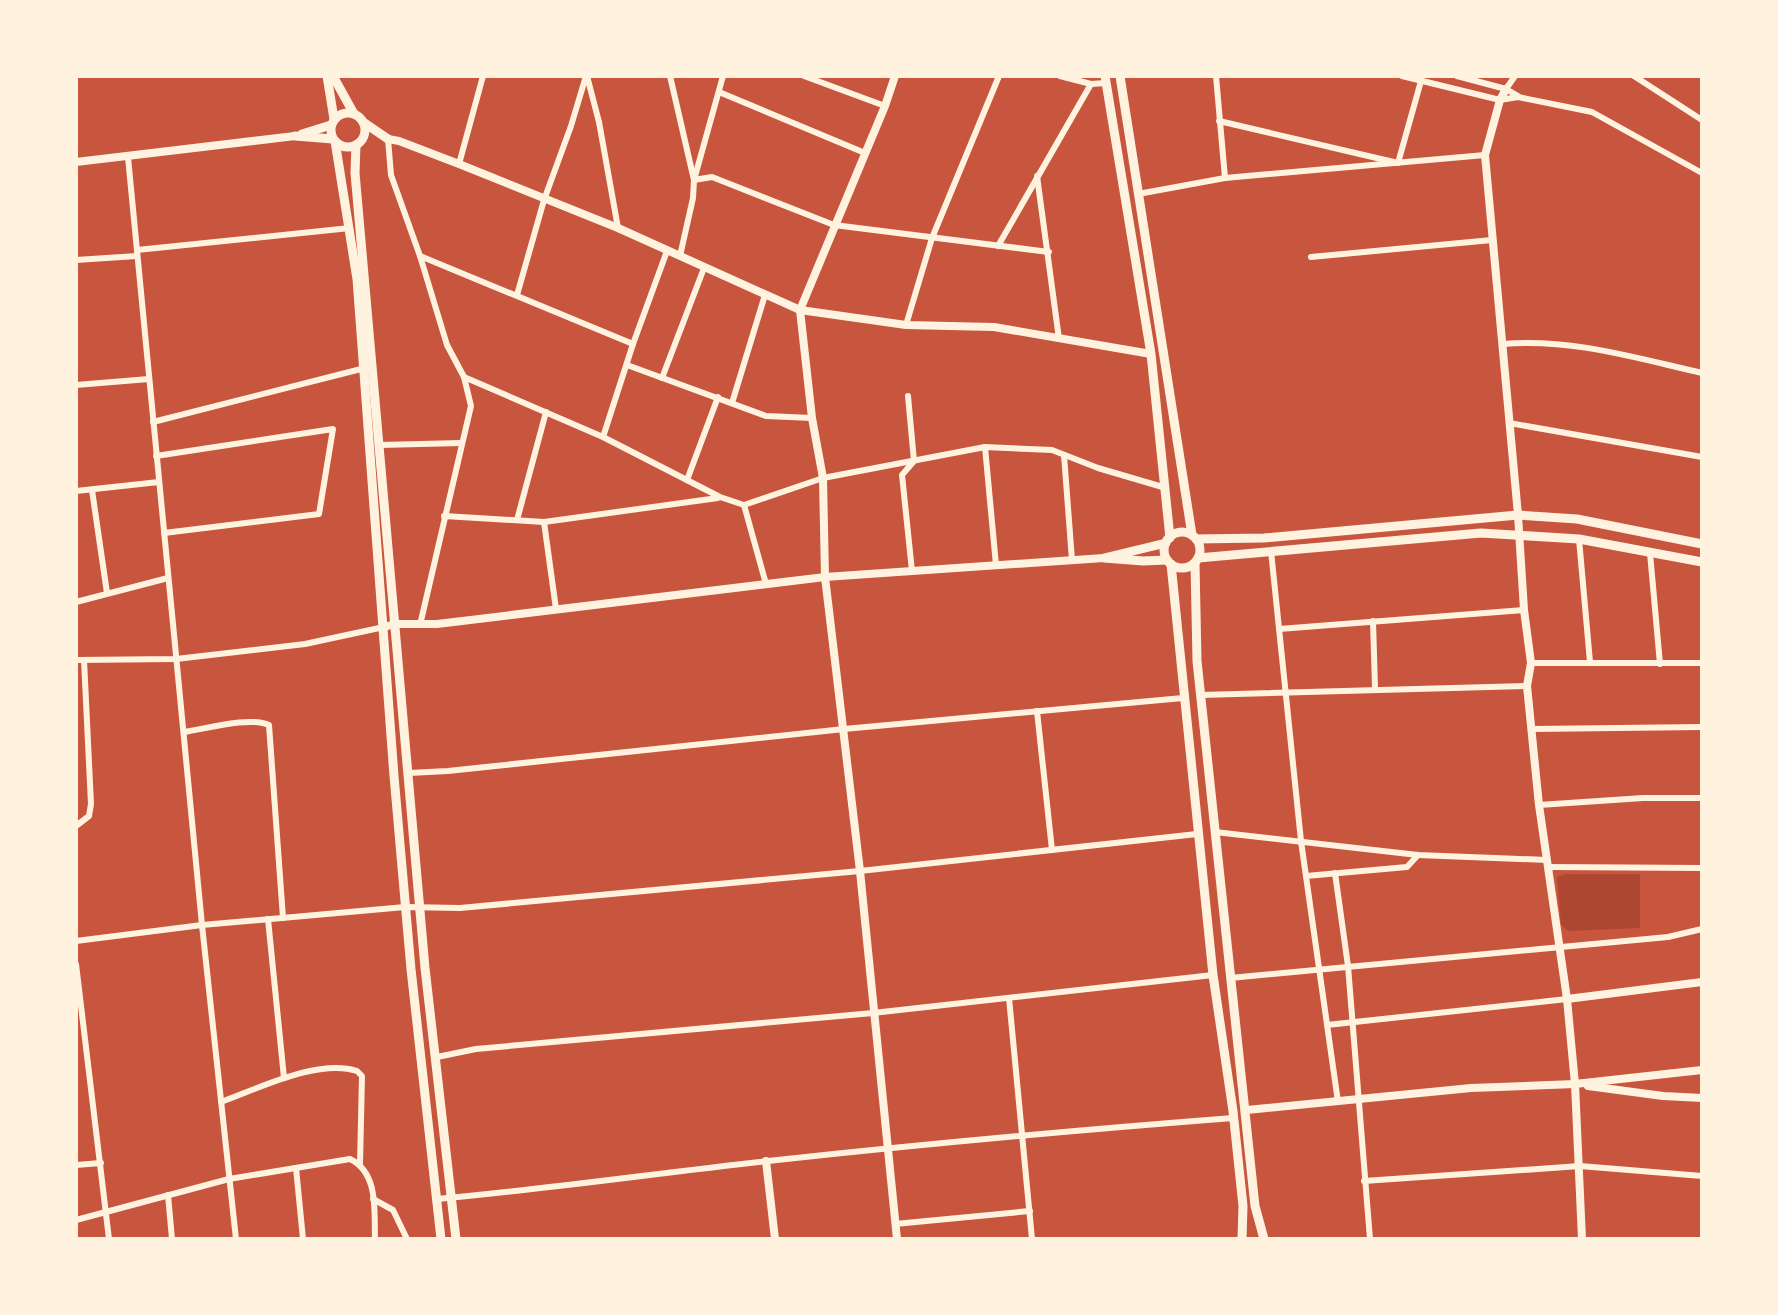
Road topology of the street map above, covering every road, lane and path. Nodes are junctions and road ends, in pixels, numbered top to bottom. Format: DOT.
graph roads {
  1 [pos="330,76"];
  2 [pos="483,76"];
  3 [pos="586,76"];
  4 [pos="670,76"];
  5 [pos="723,76"];
  6 [pos="804,76"];
  7 [pos="895,76"];
  8 [pos="999,76"];
  9 [pos="1060,76"];
  10 [pos="1120,76"];
  11 [pos="1216,76"];
  12 [pos="1402,76"];
  13 [pos="1457,76"];
  14 [pos="1515,76"];
  15 [pos="1634,76"];
  16 [pos="1106,79"];
  17 [pos="1421,81"];
  18 [pos="1091,84"];
  19 [pos="1506,89"];
  20 [pos="719,92"];
  21 [pos="1518,97"];
  22 [pos="1500,100"];
  23 [pos="885,106"];
  24 [pos="354,114"];
  25 [pos="1702,120"];
  26 [pos="1219,121"];
  27 [pos="333,122"];
  28 [pos="363,122"];
  29 [pos="295,136"];
  30 [pos="388,139"];
  31 [pos="334,140"];
  32 [pos="359,143"];
  33 [pos="865,153"];
  34 [pos="1485,155"];
  35 [pos="128,157"];
  36 [pos="76,162"];
  37 [pos="1702,162"];
  38 [pos="1398,163"];
  39 [pos="459,164"];
  40 [pos="1699,171"];
  41 [pos="1037,175"];
  42 [pos="1225,178"];
  43 [pos="694,180"];
  44 [pos="1138,194"];
  45 [pos="544,200"];
  46 [pos="834,225"];
  47 [pos="350,228"];
  48 [pos="618,228"];
  49 [pos="932,238"];
  50 [pos="1492,240"];
  51 [pos="998,246"];
  52 [pos="667,251"];
  53 [pos="1049,252"];
  54 [pos="137,253"];
  55 [pos="420,256"];
  56 [pos="679,257"];
  57 [pos="1311,257"];
  58 [pos="76,260"];
  59 [pos="704,268"];
  60 [pos="517,295"];
  61 [pos="765,295"];
  62 [pos="800,310"];
  63 [pos="906,325"];
  64 [pos="1059,339"];
  65 [pos="633,344"];
  66 [pos="1503,344"];
  67 [pos="1151,354"];
  68 [pos="627,365"];
  69 [pos="365,368"];
  70 [pos="1702,373"];
  71 [pos="464,377"];
  72 [pos="662,378"];
  73 [pos="149,379"];
  74 [pos="76,385"];
  75 [pos="908,396"];
  76 [pos="718,397"];
  77 [pos="732,403"];
  78 [pos="546,412"];
  79 [pos="812,418"];
  80 [pos="153,422"];
  81 [pos="1509,423"];
  82 [pos="603,437"];
  83 [pos="461,443"];
  84 [pos="380,445"];
  85 [pos="985,447"];
  86 [pos="1064,455"];
  87 [pos="156,456"];
  88 [pos="1702,457"];
  89 [pos="914,461"];
  90 [pos="823,478"];
  91 [pos="687,480"];
  92 [pos="159,482"];
  93 [pos="1166,488"];
  94 [pos="92,490"];
  95 [pos="76,491"];
  96 [pos="720,497"];
  97 [pos="744,505"];
  98 [pos="1518,515"];
  99 [pos="444,516"];
  100 [pos="517,520"];
  101 [pos="544,522"];
  102 [pos="164,533"];
  103 [pos="1519,534"];
  104 [pos="1194,537"];
  105 [pos="1579,539"];
  106 [pos="1168,540"];
  107 [pos="1702,544"];
  108 [pos="1271,551"];
  109 [pos="1650,553"];
  110 [pos="1104,558"];
  111 [pos="1072,560"];
  112 [pos="1197,560"];
  113 [pos="1169,562"];
  114 [pos="1702,562"];
  115 [pos="996,565"];
  116 [pos="912,571"];
  117 [pos="825,577"];
  118 [pos="168,578"];
  119 [pos="766,584"];
  120 [pos="107,593"];
  121 [pos="76,602"];
  122 [pos="556,609"];
  123 [pos="1524,610"];
  124 [pos="1373,621"];
  125 [pos="395,624"];
  126 [pos="420,625"];
  127 [pos="384,627"];
  128 [pos="1279,629"];
  129 [pos="176,659"];
  130 [pos="80,660"];
  131 [pos="1590,662"];
  132 [pos="1531,663"];
  133 [pos="1702,663"];
  134 [pos="1660,664"];
  135 [pos="1527,686"];
  136 [pos="1375,688"];
  137 [pos="1285,693"];
  138 [pos="1201,695"];
  139 [pos="1183,698"];
  140 [pos="1037,711"];
  141 [pos="1702,727"];
  142 [pos="844,729"];
  143 [pos="1532,729"];
  144 [pos="184,732"];
  145 [pos="409,773"];
  146 [pos="1702,798"];
  147 [pos="1539,805"];
  148 [pos="76,826"];
  149 [pos="1215,832"];
  150 [pos="1197,834"];
  151 [pos="1301,841"];
  152 [pos="1052,850"];
  153 [pos="1418,855"];
  154 [pos="1547,864"];
  155 [pos="1702,868"];
  156 [pos="860,871"];
  157 [pos="1335,873"];
  158 [pos="1306,876"];
  159 [pos="421,906"];
  160 [pos="405,907"];
  161 [pos="283,918"];
  162 [pos="268,919"];
  163 [pos="202,925"];
  164 [pos="1702,929"];
  165 [pos="76,941"];
  166 [pos="1558,946"];
  167 [pos="76,964"];
  168 [pos="1348,966"];
  169 [pos="1320,969"];
  170 [pos="1213,975"];
  171 [pos="1230,978"];
  172 [pos="1702,982"];
  173 [pos="1009,998"];
  174 [pos="1567,999"];
  175 [pos="873,1013"];
  176 [pos="1353,1022"];
  177 [pos="1327,1025"];
  178 [pos="437,1057"];
  179 [pos="1702,1070"];
  180 [pos="284,1078"];
  181 [pos="1575,1084"];
  182 [pos="1702,1098"];
  183 [pos="1360,1100"];
  184 [pos="221,1102"];
  185 [pos="1338,1102"];
  186 [pos="1247,1110"];
  187 [pos="1233,1118"];
  188 [pos="1023,1135"];
  189 [pos="887,1149"];
  190 [pos="766,1161"];
  191 [pos="101,1163"];
  192 [pos="360,1164"];
  193 [pos="76,1165"];
  194 [pos="1580,1166"];
  195 [pos="296,1168"];
  196 [pos="1702,1176"];
  197 [pos="229,1179"];
  198 [pos="1364,1181"];
  199 [pos="168,1195"];
  200 [pos="452,1198"];
  201 [pos="373,1199"];
  202 [pos="437,1199"];
  203 [pos="108,1211"];
  204 [pos="1030,1211"];
  205 [pos="76,1220"];
  206 [pos="895,1224"];
  207 [pos="109,1239"];
  208 [pos="172,1239"];
  209 [pos="236,1239"];
  210 [pos="303,1239"];
  211 [pos="375,1239"];
  212 [pos="407,1239"];
  213 [pos="441,1239"];
  214 [pos="456,1239"];
  215 [pos="775,1239"];
  216 [pos="897,1239"];
  217 [pos="1032,1239"];
  218 [pos="1242,1239"];
  219 [pos="1264,1239"];
  220 [pos="1370,1239"];
  221 [pos="1582,1239"];
  1 -- 24 [label="main road"];
  1 -- 27 [label="main road"];
  2 -- 39 [label="street"];
  3 -- 45 [label="street"];
  3 -- 48 [label="street"];
  4 -- 43 [label="street"];
  5 -- 20 [label="street"];
  6 -- 23 [label="street"];
  7 -- 23 [label="street"];
  8 -- 49 [label="street"];
  9 -- 18 [label="street"];
  10 -- 44 [label="main road"];
  11 -- 26 [label="street"];
  12 -- 17 [label="street"];
  13 -- 19 [label="street"];
  14 -- 19 [label="street"];
  15 -- 25 [label="street"];
  16 -- 18 [label="street"];
  16 -- 67 [label="main road"];
  17 -- 22 [label="street"];
  17 -- 38 [label="street"];
  18 -- 41 [label="street"];
  19 -- 21 [label="street"];
  19 -- 22 [label="street"];
  20 -- 33 [label="street"];
  20 -- 43 [label="street"];
  21 -- 22 [label="street"];
  21 -- 40 [label="street"];
  22 -- 34 [label="street"];
  23 -- 33 [label="street"];
  24 -- 27 [label="main road"];
  24 -- 28 [label="main road"];
  26 -- 38 [label="street"];
  26 -- 42 [label="street"];
  27 -- 29 [label="main road"];
  27 -- 31 [label="main road"];
  28 -- 30 [label="main road"];
  28 -- 32 [label="main road"];
  29 -- 31 [label="main road"];
  29 -- 35 [label="street"];
  30 -- 32 [label="main road"];
  30 -- 39 [label="street"];
  30 -- 55 [label="street"];
  31 -- 32 [label="main road"];
  31 -- 47 [label="main road"];
  32 -- 84 [label="main road"];
  33 -- 46 [label="street"];
  34 -- 38 [label="street"];
  34 -- 50 [label="street"];
  35 -- 36 [label="street"];
  35 -- 54 [label="street"];
  37 -- 40 [label="street"];
  38 -- 42 [label="street"];
  39 -- 45 [label="street"];
  41 -- 51 [label="street"];
  41 -- 53 [label="street"];
  42 -- 44 [label="street"];
  43 -- 46 [label="street"];
  43 -- 56 [label="street"];
  44 -- 104 [label="main road"];
  45 -- 48 [label="street"];
  45 -- 60 [label="street"];
  46 -- 49 [label="street"];
  46 -- 62 [label="street"];
  47 -- 54 [label="street"];
  47 -- 69 [label="main road"];
  48 -- 52 [label="street"];
  49 -- 51 [label="street"];
  49 -- 63 [label="street"];
  50 -- 57 [label="street"];
  50 -- 66 [label="street"];
  51 -- 53 [label="street"];
  52 -- 56 [label="street"];
  52 -- 65 [label="street"];
  53 -- 64 [label="street"];
  54 -- 58 [label="street"];
  54 -- 73 [label="street"];
  55 -- 60 [label="street"];
  55 -- 71 [label="street"];
  56 -- 59 [label="street"];
  59 -- 61 [label="street"];
  59 -- 72 [label="street"];
  60 -- 65 [label="street"];
  61 -- 62 [label="street"];
  61 -- 77 [label="street"];
  62 -- 63 [label="street"];
  62 -- 79 [label="street"];
  63 -- 64 [label="street"];
  64 -- 67 [label="street"];
  65 -- 68 [label="street"];
  66 -- 70 [label="street"];
  66 -- 81 [label="street"];
  67 -- 93 [label="main road"];
  68 -- 72 [label="street"];
  68 -- 82 [label="street"];
  69 -- 80 [label="street"];
  69 -- 127 [label="main road"];
  71 -- 78 [label="street"];
  71 -- 83 [label="street"];
  72 -- 76 [label="street"];
  73 -- 74 [label="street"];
  73 -- 80 [label="street"];
  75 -- 89 [label="street"];
  76 -- 77 [label="street"];
  76 -- 91 [label="street"];
  77 -- 79 [label="street"];
  78 -- 82 [label="street"];
  78 -- 100 [label="street"];
  79 -- 90 [label="street"];
  80 -- 87 [label="street"];
  81 -- 88 [label="street"];
  81 -- 98 [label="street"];
  82 -- 91 [label="street"];
  83 -- 84 [label="street"];
  83 -- 99 [label="street"];
  84 -- 125 [label="main road"];
  85 -- 86 [label="street"];
  85 -- 89 [label="street"];
  85 -- 115 [label="street"];
  86 -- 93 [label="street"];
  86 -- 111 [label="street"];
  87 -- 92 [label="street"];
  87 -- 102 [label="street"];
  89 -- 90 [label="street"];
  89 -- 116 [label="street"];
  90 -- 97 [label="street"];
  90 -- 117 [label="street"];
  91 -- 96 [label="street"];
  92 -- 94 [label="street"];
  92 -- 102 [label="street"];
  93 -- 106 [label="main road"];
  94 -- 95 [label="street"];
  94 -- 120 [label="street"];
  96 -- 97 [label="street"];
  96 -- 101 [label="street"];
  97 -- 119 [label="street"];
  98 -- 103 [label="street"];
  98 -- 104 [label="main road"];
  98 -- 107 [label="main road"];
  99 -- 100 [label="street"];
  99 -- 126 [label="street"];
  100 -- 101 [label="street"];
  101 -- 122 [label="street"];
  102 -- 118 [label="street"];
  103 -- 105 [label="main road"];
  103 -- 108 [label="main road"];
  103 -- 123 [label="street"];
  104 -- 106 [label="main road"];
  104 -- 112 [label="main road"];
  105 -- 109 [label="main road"];
  105 -- 131 [label="street"];
  106 -- 110 [label="main road"];
  106 -- 113 [label="main road"];
  108 -- 112 [label="main road"];
  108 -- 128 [label="street"];
  109 -- 114 [label="main road"];
  109 -- 134 [label="street"];
  110 -- 111 [label="street"];
  110 -- 113 [label="main road"];
  111 -- 115 [label="street"];
  112 -- 113 [label="main road"];
  112 -- 138 [label="main road"];
  113 -- 139 [label="main road"];
  115 -- 116 [label="street"];
  116 -- 117 [label="street"];
  117 -- 119 [label="street"];
  117 -- 142 [label="street"];
  118 -- 120 [label="street"];
  118 -- 129 [label="street"];
  119 -- 122 [label="street"];
  120 -- 121 [label="street"];
  122 -- 126 [label="street"];
  123 -- 124 [label="street"];
  123 -- 132 [label="street"];
  124 -- 128 [label="street"];
  124 -- 136 [label="street"];
  125 -- 126 [label="street"];
  125 -- 127 [label="street"];
  125 -- 145 [label="main road"];
  127 -- 129 [label="street"];
  127 -- 160 [label="main road"];
  128 -- 137 [label="street"];
  129 -- 130 [label="street"];
  129 -- 144 [label="street"];
  130 -- 148 [label="street"];
  131 -- 132 [label="street"];
  131 -- 134 [label="street"];
  132 -- 135 [label="street"];
  133 -- 134 [label="street"];
  135 -- 136 [label="street"];
  135 -- 143 [label="street"];
  136 -- 137 [label="street"];
  137 -- 138 [label="street"];
  137 -- 151 [label="street"];
  138 -- 149 [label="main road"];
  139 -- 140 [label="street"];
  139 -- 150 [label="main road"];
  140 -- 142 [label="street"];
  140 -- 152 [label="street"];
  141 -- 143 [label="street"];
  142 -- 145 [label="street"];
  142 -- 156 [label="street"];
  143 -- 147 [label="street"];
  144 -- 161 [label="street"];
  144 -- 163 [label="street"];
  145 -- 159 [label="main road"];
  146 -- 147 [label="street"];
  147 -- 154 [label="street"];
  149 -- 150 [label="main road"];
  149 -- 151 [label="street"];
  149 -- 171 [label="main road"];
  150 -- 152 [label="street"];
  150 -- 170 [label="main road"];
  151 -- 153 [label="street"];
  151 -- 158 [label="street"];
  152 -- 156 [label="street"];
  153 -- 154 [label="street"];
  153 -- 157 [label="street"];
  154 -- 155 [label="street"];
  154 -- 166 [label="street"];
  156 -- 159 [label="street"];
  156 -- 175 [label="street"];
  157 -- 158 [label="street"];
  157 -- 168 [label="street"];
  158 -- 169 [label="street"];
  159 -- 160 [label="street"];
  159 -- 178 [label="main road"];
  160 -- 161 [label="street"];
  160 -- 202 [label="main road"];
  161 -- 162 [label="street"];
  162 -- 163 [label="street"];
  162 -- 180 [label="street"];
  163 -- 165 [label="street"];
  163 -- 184 [label="street"];
  164 -- 166 [label="street"];
  166 -- 168 [label="street"];
  166 -- 174 [label="street"];
  167 -- 191 [label="street"];
  168 -- 169 [label="street"];
  168 -- 176 [label="street"];
  169 -- 171 [label="street"];
  169 -- 177 [label="street"];
  170 -- 171 [label="main road"];
  170 -- 173 [label="street"];
  170 -- 187 [label="main road"];
  171 -- 186 [label="main road"];
  172 -- 174 [label="street"];
  173 -- 175 [label="street"];
  173 -- 188 [label="street"];
  174 -- 176 [label="street"];
  174 -- 181 [label="street"];
  175 -- 178 [label="street"];
  175 -- 189 [label="street"];
  176 -- 177 [label="street"];
  176 -- 183 [label="street"];
  177 -- 185 [label="street"];
  178 -- 200 [label="main road"];
  179 -- 181 [label="street"];
  180 -- 184 [label="street"];
  180 -- 192 [label="street"];
  181 -- 182 [label="street"];
  181 -- 183 [label="street"];
  181 -- 194 [label="street"];
  183 -- 185 [label="street"];
  183 -- 198 [label="street"];
  184 -- 197 [label="street"];
  185 -- 186 [label="street"];
  186 -- 219 [label="main road"];
  187 -- 188 [label="street"];
  187 -- 218 [label="main road"];
  188 -- 189 [label="street"];
  188 -- 204 [label="street"];
  189 -- 190 [label="street"];
  189 -- 206 [label="street"];
  190 -- 200 [label="street"];
  190 -- 215 [label="street"];
  191 -- 193 [label="street"];
  191 -- 203 [label="street"];
  192 -- 195 [label="street"];
  192 -- 201 [label="street"];
  194 -- 196 [label="street"];
  194 -- 198 [label="street"];
  194 -- 221 [label="street"];
  195 -- 197 [label="street"];
  195 -- 210 [label="street"];
  197 -- 199 [label="street"];
  197 -- 209 [label="street"];
  198 -- 220 [label="street"];
  199 -- 203 [label="street"];
  199 -- 208 [label="street"];
  200 -- 202 [label="street"];
  200 -- 214 [label="main road"];
  201 -- 211 [label="street"];
  201 -- 212 [label="street"];
  202 -- 213 [label="main road"];
  203 -- 205 [label="street"];
  203 -- 207 [label="street"];
  204 -- 206 [label="street"];
  204 -- 217 [label="street"];
  206 -- 216 [label="street"];
}
